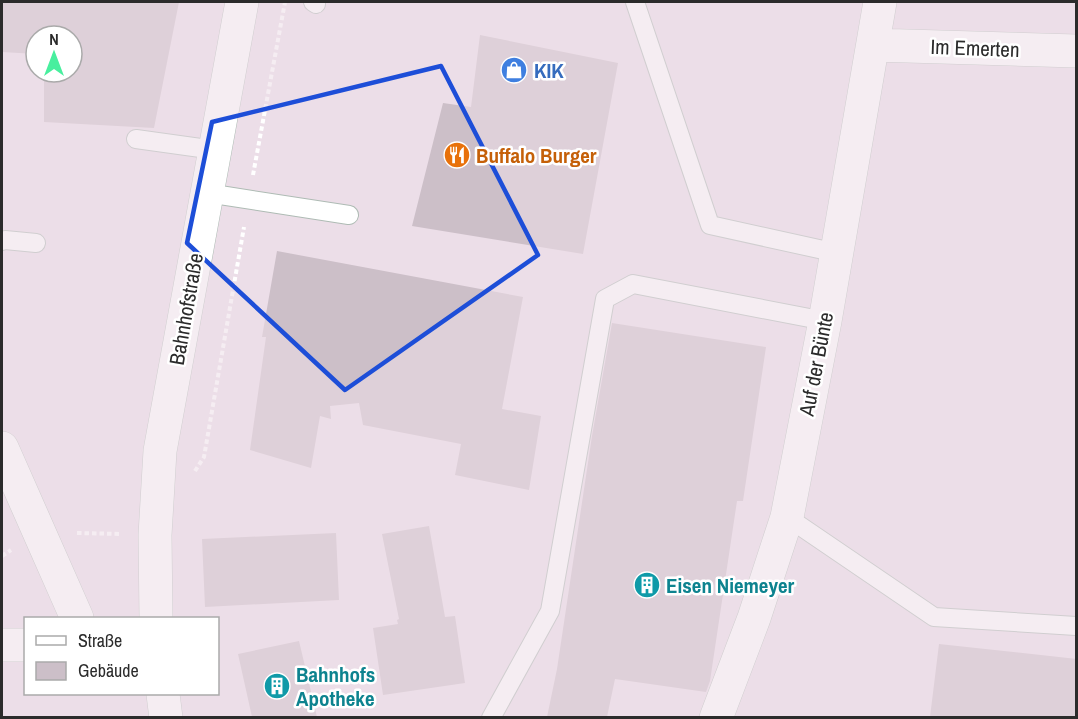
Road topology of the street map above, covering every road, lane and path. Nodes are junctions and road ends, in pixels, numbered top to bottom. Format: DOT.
graph roads {
  1 [pos="242,2"];
  2 [pos="285,2"];
  3 [pos="634,2"];
  4 [pos="880,2"];
  5 [pos="873,45"];
  6 [pos="1077,51"];
  7 [pos="136,139"];
  8 [pos="215,150"];
  9 [pos="207,193"];
  10 [pos="249,201"];
  11 [pos="349,215"];
  12 [pos="2,241"];
  13 [pos="36,243"];
  14 [pos="837,253"];
  15 [pos="825,321"];
  16 [pos="2,448"];
  17 [pos="192,476"];
  18 [pos="787,516"];
  19 [pos="39,533"];
  20 [pos="155,535"];
  21 [pos="77,617"];
  22 [pos="156,617"];
  23 [pos="1077,626"];
  24 [pos="2,645"];
  25 [pos="24,645"];
  26 [pos="163,695"];
  27 [pos="166,717"];
  28 [pos="491,717"];
  29 [pos="716,717"];
  1 -- 8 [label="street, Bahnhofstraße"];
  2 -- 10 [label="path"];
  3 -- 14 [label="lane"];
  4 -- 5 [label="street, Auf der Bünte"];
  5 -- 6 [label="street, Im Emerten"];
  5 -- 14 [label="street, Auf der Bünte"];
  7 -- 8 [label="lane"];
  8 -- 9 [label="street, Bahnhofstraße"];
  9 -- 10 [label="lane"];
  9 -- 20 [label="street, Bahnhofstraße"];
  10 -- 11 [label="lane"];
  10 -- 17 [label="path"];
  12 -- 13 [label="lane"];
  14 -- 15 [label="street, Auf der Bünte"];
  15 -- 18 [label="street, Auf der Bünte"];
  15 -- 28 [label="lane"];
  16 -- 19 [label="street"];
  18 -- 23 [label="lane"];
  18 -- 29 [label="street, Auf der Bünte"];
  19 -- 20 [label="path"];
  19 -- 21 [label="street"];
  20 -- 22 [label="street, Bahnhofstraße"];
  24 -- 25 [label="street"];
  26 -- 27 [label="street"];
}
